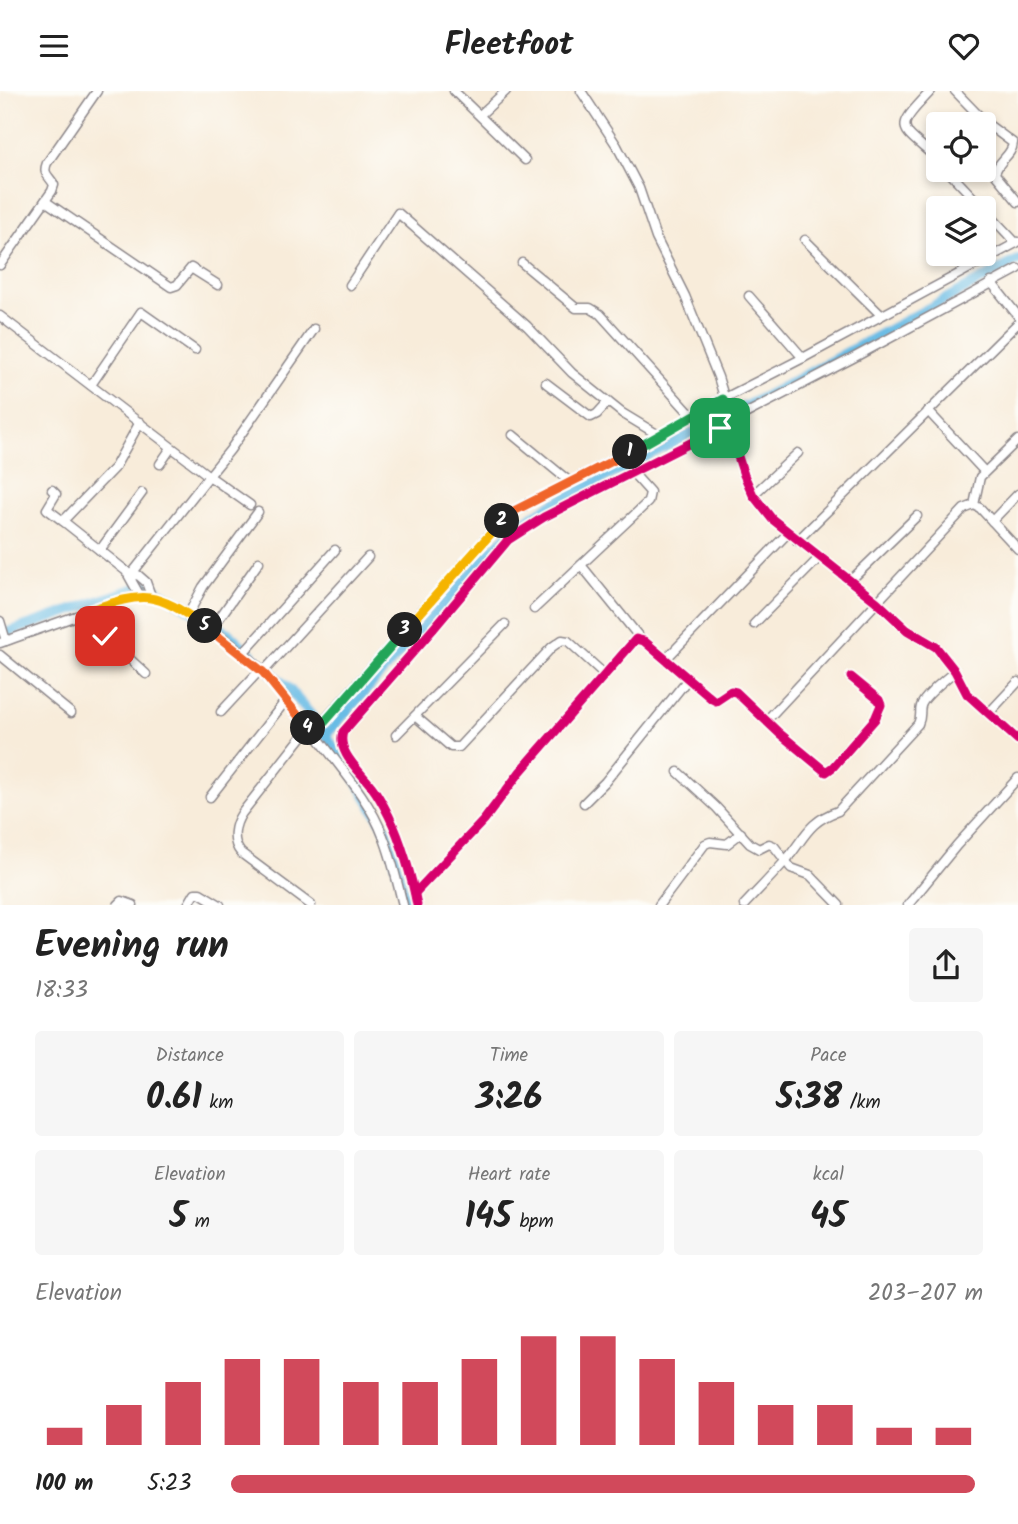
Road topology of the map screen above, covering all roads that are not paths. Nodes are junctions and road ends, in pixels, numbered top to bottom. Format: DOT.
graph roads {
  1 [pos="97,91"];
  2 [pos="506,91"];
  3 [pos="581,91"];
  4 [pos="955,91"];
  5 [pos="456,92"];
  6 [pos="929,92"];
  7 [pos="480,115"];
  8 [pos="926,150"];
  9 [pos="526,160"];
  10 [pos="958,182"];
  11 [pos="971,196"];
  12 [pos="46,201"];
  13 [pos="1018,202"];
  14 [pos="996,222"];
  15 [pos="805,240"];
  16 [pos="1017,243"];
  17 [pos="522,263"];
  18 [pos="0,265"];
  19 [pos="1018,269"];
  20 [pos="991,282"];
  21 [pos="218,285"];
  22 [pos="350,285"];
  23 [pos="750,296"];
  24 [pos="881,315"];
  25 [pos="0,316"];
  26 [pos="1018,316"];
  27 [pos="1018,323"];
  28 [pos="314,329"];
  29 [pos="195,350"];
  30 [pos="803,358"];
  31 [pos="546,383"];
  32 [pos="91,385"];
  33 [pos="608,402"];
  34 [pos="724,402"];
  35 [pos="928,411"];
  36 [pos="693,417"];
  37 [pos="140,422"];
  38 [pos="729,423"];
  39 [pos="513,435"];
  40 [pos="660,436"];
  41 [pos="1018,440"];
  42 [pos="171,447"];
  43 [pos="798,453"];
  44 [pos="160,464"];
  45 [pos="984,471"];
  46 [pos="632,472"];
  47 [pos="209,476"];
  48 [pos="570,482"];
  49 [pos="52,490"];
  50 [pos="142,493"];
  51 [pos="1018,494"];
  52 [pos="753,495"];
  53 [pos="250,505"];
  54 [pos="974,505"];
  55 [pos="258,512"];
  56 [pos="917,516"];
  57 [pos="63,521"];
  58 [pos="992,521"];
  59 [pos="788,533"];
  60 [pos="797,541"];
  61 [pos="1018,549"];
  62 [pos="100,550"];
  63 [pos="335,550"];
  64 [pos="368,557"];
  65 [pos="819,558"];
  66 [pos="259,562"];
  67 [pos="581,565"];
  68 [pos="132,579"];
  69 [pos="850,581"];
  70 [pos="140,594"];
  71 [pos="151,596"];
  72 [pos="877,602"];
  73 [pos="534,609"];
  74 [pos="190,610"];
  75 [pos="88,611"];
  76 [pos="505,624"];
  77 [pos="754,624"];
  78 [pos="213,629"];
  79 [pos="3,634"];
  80 [pos="640,638"];
  81 [pos="246,650"];
  82 [pos="0,655"];
  83 [pos="666,659"];
  84 [pos="265,669"];
  85 [pos="955,671"];
  86 [pos="146,674"];
  87 [pos="604,674"];
  88 [pos="850,677"];
  89 [pos="688,679"];
  90 [pos="1018,682"];
  91 [pos="287,699"];
  92 [pos="221,712"];
  93 [pos="71,713"];
  94 [pos="988,714"];
  95 [pos="415,716"];
  96 [pos="766,721"];
  97 [pos="313,731"];
  98 [pos="396,735"];
  99 [pos="1018,740"];
  100 [pos="678,772"];
  101 [pos="1018,778"];
  102 [pos="210,797"];
  103 [pos="584,803"];
  104 [pos="740,833"];
  105 [pos="785,861"];
  106 [pos="415,893"];
  107 [pos="118,905"];
  108 [pos="132,905"];
  109 [pos="188,905"];
  110 [pos="220,905"];
  111 [pos="311,905"];
  112 [pos="404,905"];
  113 [pos="416,905"];
  114 [pos="659,905"];
  115 [pos="744,905"];
  116 [pos="839,905"];
  117 [pos="908,905"];
  1 -- 12 [label="street"];
  2 -- 7 [label="street"];
  3 -- 34 [label="street"];
  4 -- 13 [label="street"];
  5 -- 7 [label="street"];
  6 -- 8 [label="street"];
  7 -- 9 [label="street"];
  10 -- 11 [label="street"];
  12 -- 18 [label="street"];
  12 -- 21 [label="street"];
  14 -- 16 [label="street"];
  15 -- 24 [label="street"];
  16 -- 24 [label="street"];
  17 -- 36 [label="street"];
  19 -- 20 [label="street"];
  20 -- 26 [label="street"];
  20 -- 38 [label="street"];
  22 -- 33 [label="street"];
  23 -- 30 [label="street"];
  24 -- 30 [label="street"];
  25 -- 32 [label="street"];
  27 -- 35 [label="street"];
  28 -- 47 [label="street"];
  29 -- 32 [label="street"];
  30 -- 34 [label="street"];
  31 -- 33 [label="street"];
  32 -- 37 [label="street"];
  33 -- 40 [label="street"];
  34 -- 36 [label="street"];
  34 -- 38 [label="street"];
  35 -- 45 [label="street"];
  35 -- 60 [label="street"];
  36 -- 40 [label="street"];
  37 -- 42 [label="street"];
  37 -- 57 [label="street"];
  38 -- 46 [label="street"];
  38 -- 52 [label="street"];
  39 -- 48 [label="street"];
  40 -- 48 [label="street"];
  41 -- 45 [label="street"];
  42 -- 44 [label="street"];
  42 -- 47 [label="street"];
  43 -- 52 [label="street"];
  45 -- 54 [label="street"];
  46 -- 67 [label="street"];
  46 -- 106 [label="street"];
  47 -- 53 [label="street"];
  47 -- 68 [label="street"];
  48 -- 97 [label="street"];
  49 -- 57 [label="street"];
  50 -- 62 [label="street"];
  51 -- 58 [label="street"];
  52 -- 59 [label="street"];
  54 -- 58 [label="street"];
  54 -- 72 [label="street"];
  55 -- 74 [label="street"];
  56 -- 69 [label="street"];
  57 -- 62 [label="street"];
  58 -- 61 [label="street"];
  59 -- 60 [label="street"];
  59 -- 83 [label="street"];
  60 -- 65 [label="street"];
  62 -- 68 [label="street"];
  63 -- 81 [label="street"];
  64 -- 84 [label="street"];
  65 -- 69 [label="street"];
  65 -- 77 [label="street"];
  66 -- 78 [label="street"];
  67 -- 73 [label="street"];
  67 -- 80 [label="street"];
  68 -- 70 [label="street"];
  68 -- 71 [label="street"];
  69 -- 72 [label="street"];
  70 -- 71 [label="street"];
  70 -- 75 [label="street"];
  71 -- 74 [label="street"];
  72 -- 85 [label="street"];
  72 -- 96 [label="street"];
  74 -- 78 [label="street"];
  75 -- 79 [label="street"];
  75 -- 86 [label="street"];
  76 -- 95 [label="street"];
  78 -- 81 [label="street"];
  80 -- 83 [label="street"];
  80 -- 87 [label="street"];
  81 -- 84 [label="street"];
  82 -- 93 [label="street"];
  83 -- 89 [label="street"];
  84 -- 91 [label="street"];
  84 -- 92 [label="street"];
  85 -- 94 [label="street"];
  85 -- 105 [label="street"];
  87 -- 95 [label="street"];
  87 -- 106 [label="street"];
  88 -- 96 [label="street"];
  89 -- 96 [label="street"];
  89 -- 103 [label="street"];
  90 -- 94 [label="street"];
  91 -- 97 [label="street"];
  91 -- 102 [label="street"];
  94 -- 99 [label="street"];
  95 -- 98 [label="street"];
  97 -- 111 [label="street"];
  97 -- 112 [label="street"];
  100 -- 104 [label="street"];
  101 -- 117 [label="street"];
  104 -- 105 [label="street"];
  104 -- 114 [label="street"];
  105 -- 115 [label="street"];
  105 -- 116 [label="street"];
  106 -- 113 [label="street"];
  107 -- 108 [label="street"];
  109 -- 110 [label="street"];
}
